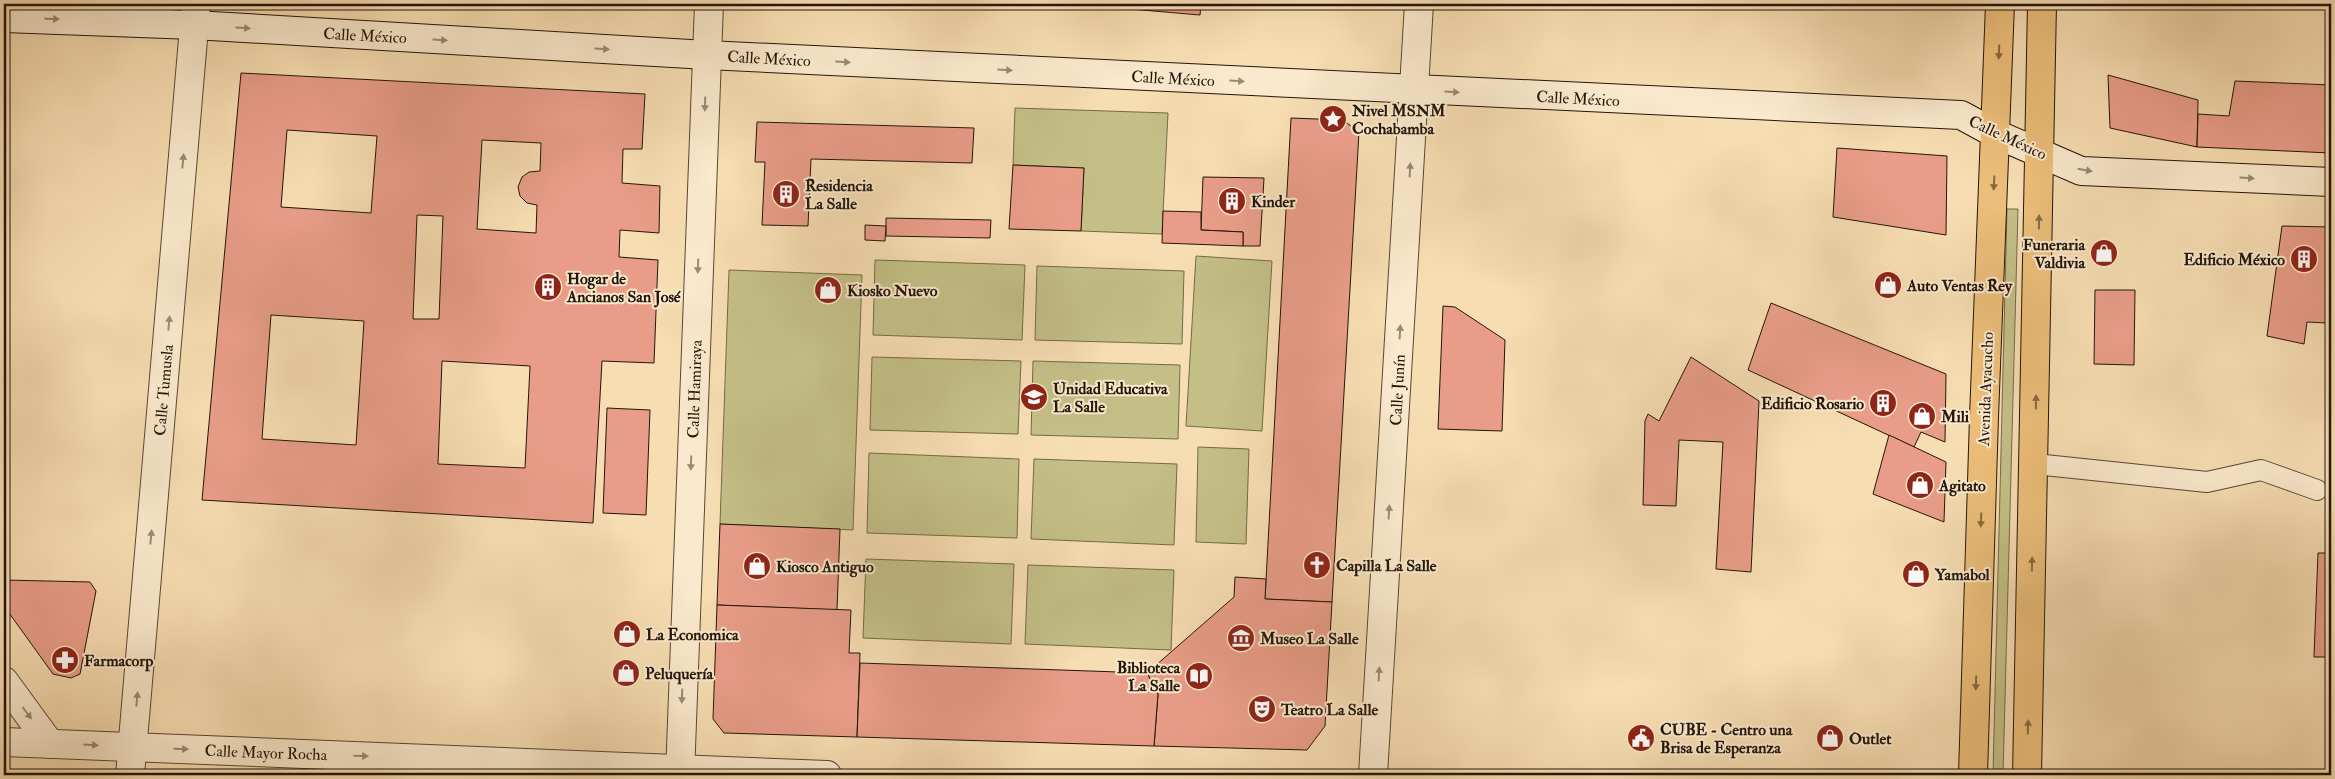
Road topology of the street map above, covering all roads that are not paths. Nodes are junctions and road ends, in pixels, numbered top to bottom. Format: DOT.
graph roads {
  1 [pos="709,4"];
  2 [pos="1419,4"];
  3 [pos="2000,4"];
  4 [pos="2042,4"];
  5 [pos="195,15"];
  6 [pos="4,18"];
  7 [pos="707,55"];
  8 [pos="1415,90"];
  9 [pos="1996,134"];
  10 [pos="2040,152"];
  11 [pos="2331,182"];
  12 [pos="2035,464"];
  13 [pos="2317,490"];
  14 [pos="4,681"];
  15 [pos="4,742"];
  16 [pos="50,744"];
  17 [pos="132,747"];
  18 [pos="680,772"];
  19 [pos="130,775"];
  20 [pos="827,775"];
  21 [pos="1373,775"];
  22 [pos="1973,775"];
  23 [pos="2027,775"];
  1 -- 7 [label="street, Calle Hamiraya"];
  2 -- 8 [label="street, Calle Junín"];
  3 -- 9 [label="main road, Avenida Ayacucho, one-way"];
  4 -- 10 [label="main road"];
  6 -- 5 [label="street, Calle México, one-way"];
  5 -- 7 [label="street, Calle México, one-way"];
  17 -- 5 [label="street, Calle Tumusla, one-way"];
  7 -- 8 [label="street, Calle México, one-way"];
  7 -- 18 [label="street, Calle Hamiraya, one-way"];
  8 -- 9 [label="street, Calle México, one-way"];
  21 -- 8 [label="street, Calle Junín, one-way"];
  9 -- 10 [label="street, Calle México"];
  9 -- 22 [label="main road, Avenida Ayacucho, one-way"];
  10 -- 11 [label="street, Calle México, one-way"];
  12 -- 10 [label="main road, one-way"];
  12 -- 13 [label="lane"];
  23 -- 12 [label="main road, one-way"];
  14 -- 16 [label="street, one-way"];
  15 -- 16 [label="street, Calle Mayor Rocha"];
  16 -- 17 [label="street, Calle Mayor Rocha, one-way"];
  17 -- 18 [label="street, Calle Mayor Rocha, one-way"];
  17 -- 19 [label="street, Calle Tumusla"];
  18 -- 20 [label="street, Calle Mayor Rocha"];
}
